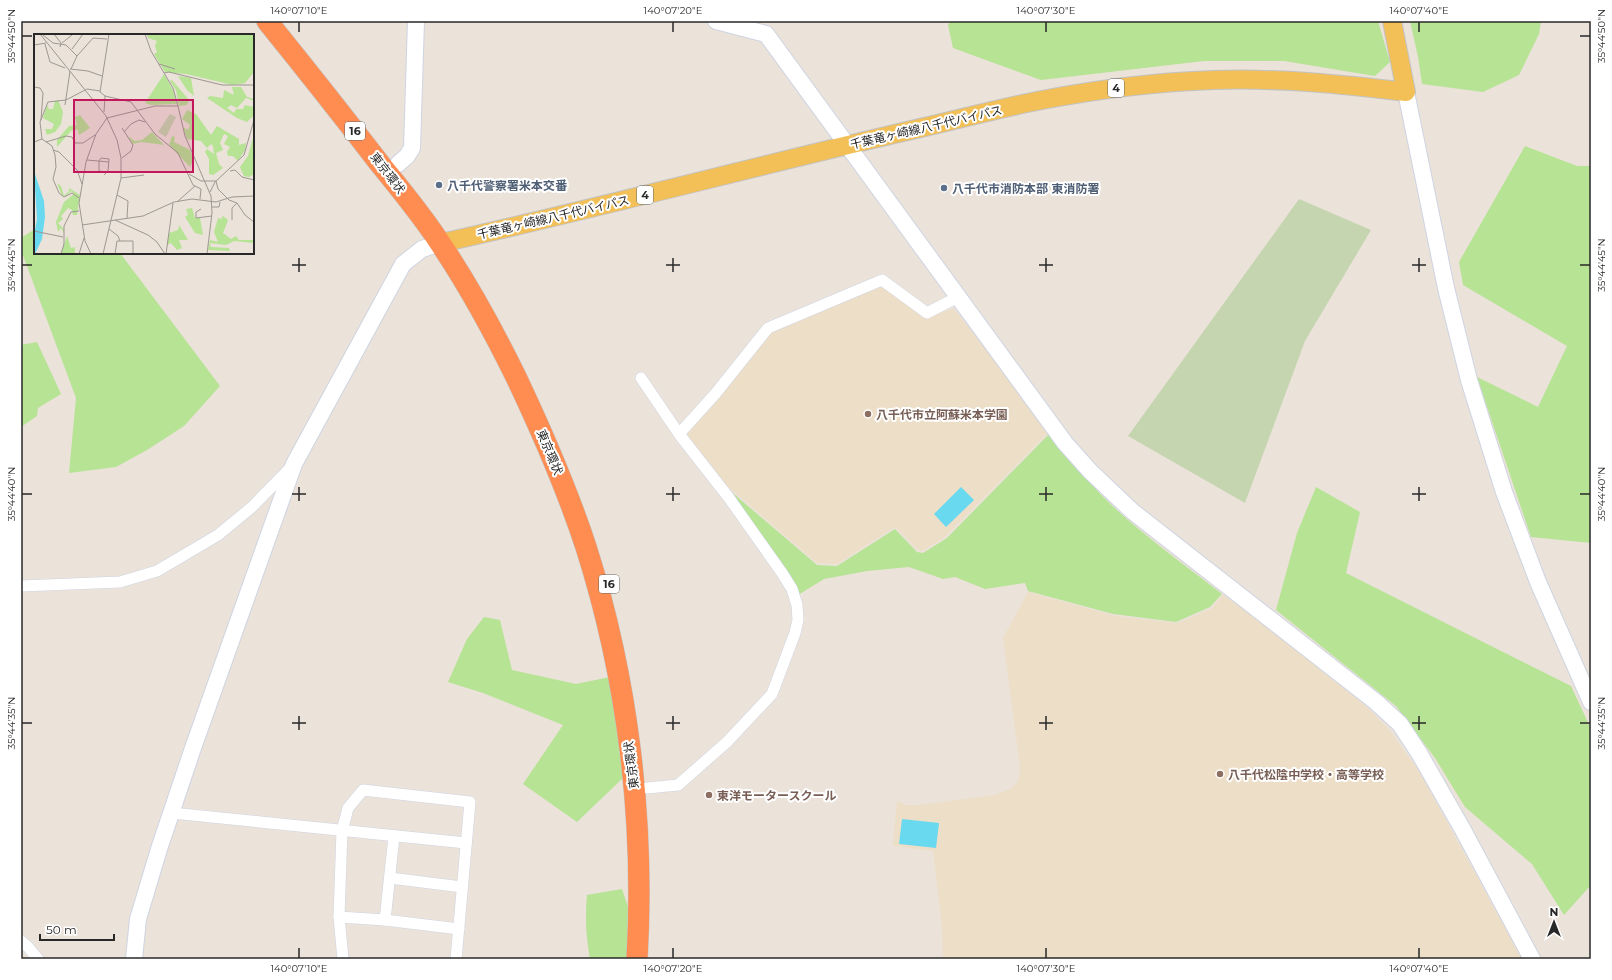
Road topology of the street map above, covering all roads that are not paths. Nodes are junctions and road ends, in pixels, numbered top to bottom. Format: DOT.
graph roads {
  1 [pos="267,21"];
  2 [pos="283,21"];
  3 [pos="416,21"];
  4 [pos="716,21"];
  5 [pos="1392,21"];
  6 [pos="1406,92"];
  7 [pos="848,145"];
  8 [pos="398,164"];
  9 [pos="447,242"];
  10 [pos="958,297"];
  11 [pos="641,378"];
  12 [pos="679,434"];
  13 [pos="294,464"];
  14 [pos="21,586"];
  15 [pos="1591,702"];
  16 [pos="647,788"];
  17 [pos="172,813"];
  18 [pos="342,831"];
  19 [pos="394,836"];
  20 [pos="466,843"];
  21 [pos="390,878"];
  22 [pos="462,887"];
  23 [pos="339,917"];
  24 [pos="385,920"];
  25 [pos="459,929"];
  26 [pos="21,941"];
  27 [pos="38,959"];
  28 [pos="134,959"];
  29 [pos="343,959"];
  30 [pos="456,959"];
  31 [pos="637,959"];
  32 [pos="651,959"];
  33 [pos="1532,959"];
  1 -- 9 [label="highway, 東京環状 / 16"];
  2 -- 8 [label="highway, 東京環状 / 16"];
  3 -- 8 [label="street"];
  4 -- 7 [label="street"];
  5 -- 6 [label="main road"];
  6 -- 7 [label="main road, 千葉竜ヶ崎線八千代バイパス / 4"];
  6 -- 15 [label="street"];
  7 -- 9 [label="main road, 千葉竜ヶ崎線八千代バイパス / 4"];
  7 -- 10 [label="street"];
  8 -- 9 [label="highway, 東京環状 / 16"];
  9 -- 13 [label="street"];
  9 -- 16 [label="highway, 東京環状 / 16"];
  9 -- 31 [label="highway, 東京環状 / 16"];
  10 -- 12 [label="street"];
  10 -- 33 [label="street"];
  11 -- 12 [label="street"];
  12 -- 16 [label="street"];
  13 -- 14 [label="street"];
  13 -- 17 [label="street"];
  16 -- 32 [label="highway, 東京環状 / 16"];
  17 -- 18 [label="street"];
  17 -- 28 [label="street"];
  18 -- 19 [label="street"];
  18 -- 20 [label="street"];
  18 -- 23 [label="street"];
  19 -- 20 [label="street"];
  19 -- 21 [label="street"];
  20 -- 22 [label="street"];
  21 -- 22 [label="street"];
  21 -- 24 [label="street"];
  22 -- 25 [label="street"];
  23 -- 24 [label="street"];
  23 -- 29 [label="street"];
  24 -- 25 [label="street"];
  25 -- 30 [label="street"];
  26 -- 27 [label="street"];
}
